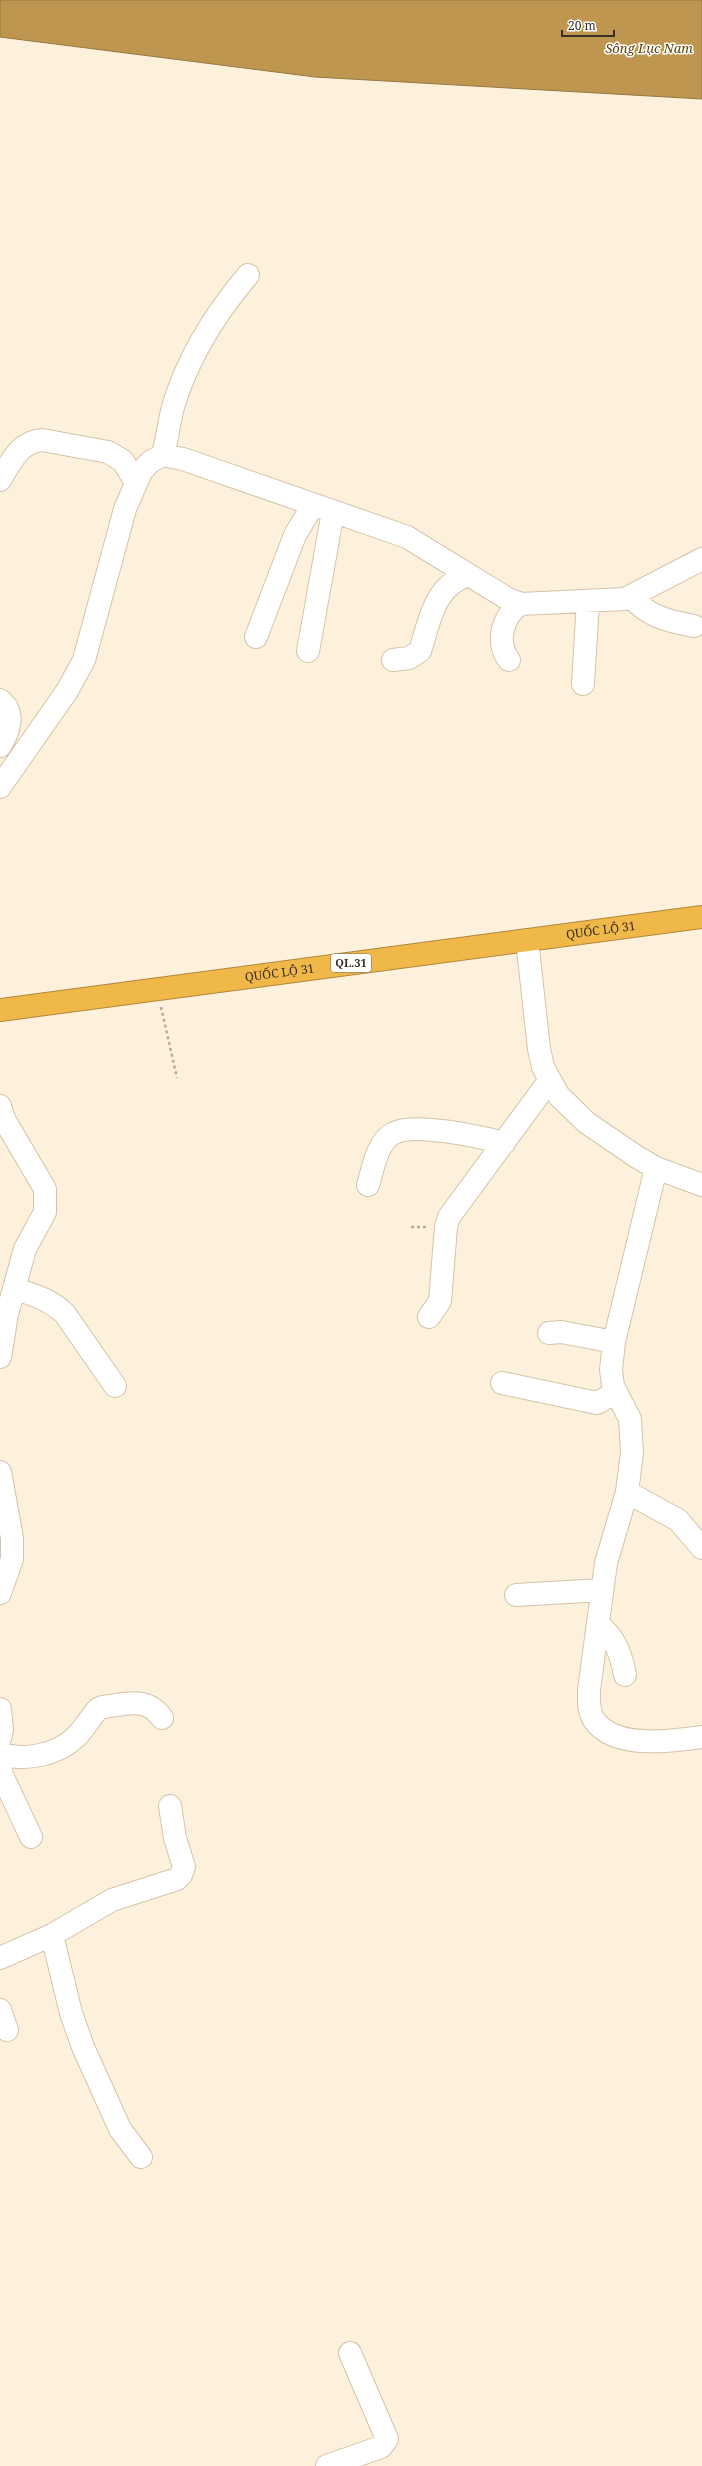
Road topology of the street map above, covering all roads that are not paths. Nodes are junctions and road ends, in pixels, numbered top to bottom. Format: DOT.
graph roads {
  1 [pos="248,275"];
  2 [pos="163,455"];
  3 [pos="0,480"];
  4 [pos="136,483"];
  5 [pos="323,508"];
  6 [pos="702,559"];
  7 [pos="469,575"];
  8 [pos="631,597"];
  9 [pos="588,601"];
  10 [pos="521,604"];
  11 [pos="694,626"];
  12 [pos="256,637"];
  13 [pos="308,651"];
  14 [pos="393,660"];
  15 [pos="509,660"];
  16 [pos="583,684"];
  17 [pos="0,700"];
  18 [pos="0,746"];
  19 [pos="0,788"];
  20 [pos="702,917"];
  21 [pos="527,940"];
  22 [pos="0,1010"];
  23 [pos="550,1081"];
  24 [pos="0,1106"];
  25 [pos="504,1143"];
  26 [pos="656,1168"];
  27 [pos="368,1184"];
  28 [pos="702,1185"];
  29 [pos="16,1289"];
  30 [pos="429,1317"];
  31 [pos="549,1333"];
  32 [pos="614,1342"];
  33 [pos="0,1354"];
  34 [pos="502,1383"];
  35 [pos="115,1386"];
  36 [pos="615,1393"];
  37 [pos="0,1472"];
  38 [pos="627,1492"];
  39 [pos="702,1548"];
  40 [pos="602,1590"];
  41 [pos="0,1593"];
  42 [pos="516,1595"];
  43 [pos="598,1624"];
  44 [pos="625,1675"];
  45 [pos="0,1709"];
  46 [pos="162,1718"];
  47 [pos="702,1737"];
  48 [pos="0,1738"];
  49 [pos="0,1753"];
  50 [pos="0,1765"];
  51 [pos="170,1806"];
  52 [pos="31,1837"];
  53 [pos="52,1935"];
  54 [pos="0,1958"];
  55 [pos="0,2010"];
  56 [pos="7,2030"];
  57 [pos="141,2157"];
  58 [pos="350,2353"];
  59 [pos="327,2466"];
  1 -- 2 [label="street"];
  2 -- 4 [label="street"];
  2 -- 5 [label="street"];
  3 -- 4 [label="street"];
  4 -- 19 [label="street"];
  5 -- 7 [label="street"];
  5 -- 12 [label="street"];
  5 -- 13 [label="street"];
  6 -- 8 [label="street"];
  7 -- 10 [label="street"];
  7 -- 14 [label="street"];
  8 -- 9 [label="street"];
  8 -- 11 [label="street"];
  9 -- 10 [label="street"];
  9 -- 16 [label="street"];
  10 -- 15 [label="street"];
  17 -- 18 [label="street"];
  20 -- 21 [label="highway, QUỐC LỘ 31 / QL.31"];
  21 -- 22 [label="highway, QUỐC LỘ 31 / QL.31"];
  21 -- 23 [label="street"];
  23 -- 25 [label="street"];
  23 -- 26 [label="street"];
  24 -- 29 [label="street"];
  25 -- 27 [label="street"];
  25 -- 30 [label="street"];
  26 -- 28 [label="street"];
  26 -- 32 [label="street"];
  29 -- 33 [label="street"];
  29 -- 35 [label="street"];
  31 -- 32 [label="street"];
  32 -- 36 [label="street"];
  34 -- 36 [label="street"];
  36 -- 38 [label="street"];
  37 -- 41 [label="street"];
  38 -- 39 [label="street"];
  38 -- 40 [label="street"];
  40 -- 42 [label="street"];
  40 -- 43 [label="street"];
  43 -- 44 [label="street"];
  43 -- 47 [label="street"];
  45 -- 48 [label="street"];
  46 -- 49 [label="street"];
  50 -- 52 [label="street"];
  51 -- 53 [label="street"];
  53 -- 54 [label="street"];
  53 -- 57 [label="street"];
  55 -- 56 [label="street"];
  58 -- 59 [label="street"];
}
